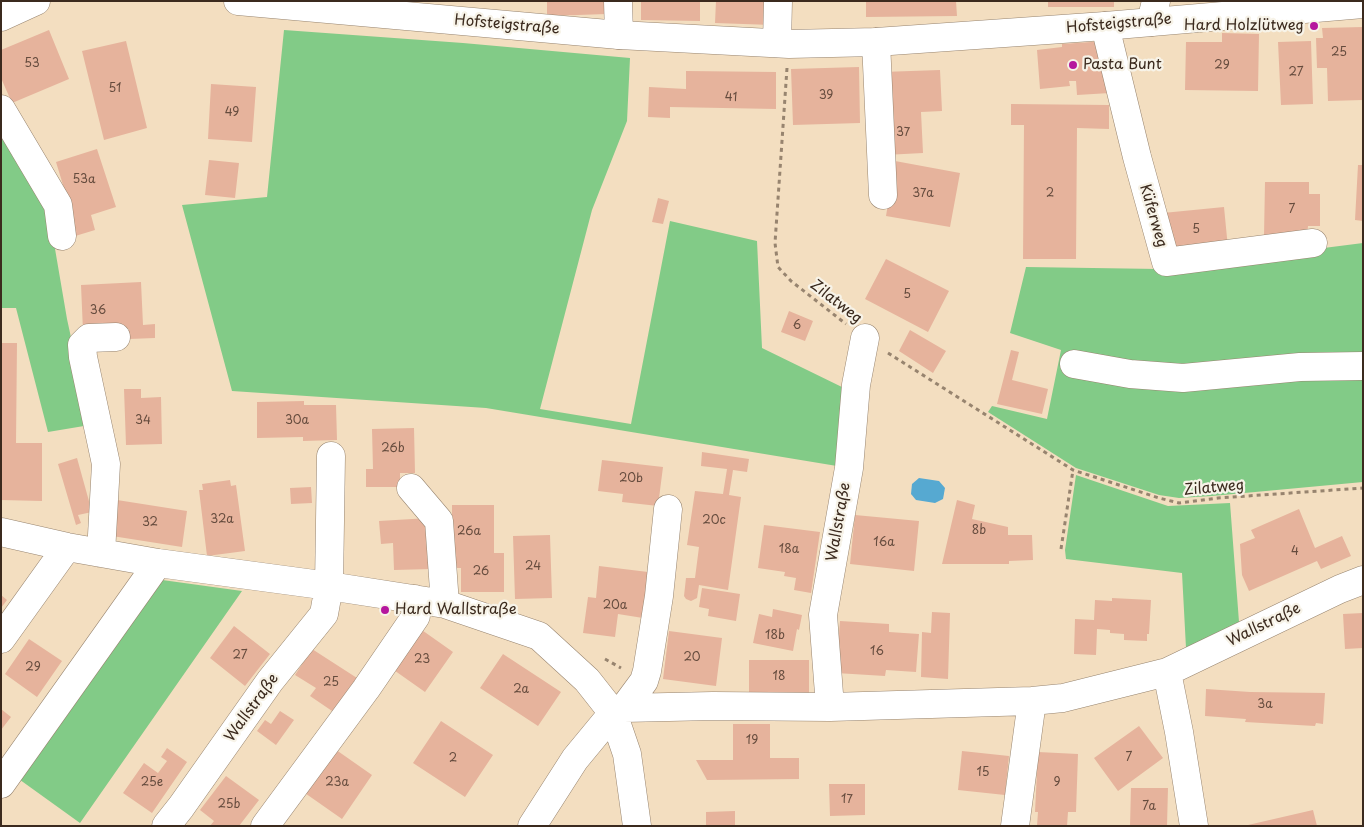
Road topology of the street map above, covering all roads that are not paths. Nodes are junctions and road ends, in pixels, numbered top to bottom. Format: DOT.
graph roads {
  1 [pos="36,1"];
  2 [pos="238,1"];
  3 [pos="618,1"];
  4 [pos="778,1"];
  5 [pos="1363,4"];
  6 [pos="1154,12"];
  7 [pos="1,18"];
  8 [pos="1105,26"];
  9 [pos="619,35"];
  10 [pos="876,42"];
  11 [pos="783,43"];
  12 [pos="1,109"];
  13 [pos="883,195"];
  14 [pos="62,236"];
  15 [pos="1313,243"];
  16 [pos="116,337"];
  17 [pos="865,338"];
  18 [pos="1074,364"];
  19 [pos="1363,366"];
  20 [pos="330,456"];
  21 [pos="411,488"];
  22 [pos="668,509"];
  23 [pos="1,532"];
  24 [pos="67,547"];
  25 [pos="101,553"];
  26 [pos="158,563"];
  27 [pos="1363,580"];
  28 [pos="329,586"];
  29 [pos="415,600"];
  30 [pos="445,604"];
  31 [pos="1,639"];
  32 [pos="1166,672"];
  33 [pos="1032,701"];
  34 [pos="830,707"];
  35 [pos="619,710"];
  36 [pos="1,784"];
  37 [pos="166,826"];
  38 [pos="265,826"];
  39 [pos="532,826"];
  40 [pos="637,826"];
  41 [pos="1015,826"];
  42 [pos="1194,826"];
  1 -- 7 [label="street"];
  2 -- 9 [label="street, Hofsteigstraße"];
  3 -- 9 [label="street"];
  4 -- 11 [label="street"];
  5 -- 6 [label="street, Hofsteigstraße"];
  6 -- 8 [label="street, Hofsteigstraße"];
  8 -- 10 [label="street, Hofsteigstraße"];
  8 -- 15 [label="street, Küferweg"];
  9 -- 11 [label="street, Hofsteigstraße"];
  10 -- 11 [label="street, Hofsteigstraße"];
  10 -- 13 [label="street"];
  12 -- 14 [label="street"];
  16 -- 25 [label="street"];
  17 -- 34 [label="street, Wallstraße"];
  18 -- 19 [label="street"];
  20 -- 28 [label="street, Wallstraße"];
  21 -- 30 [label="street"];
  22 -- 35 [label="street"];
  23 -- 24 [label="street"];
  24 -- 25 [label="street"];
  24 -- 31 [label="street"];
  25 -- 26 [label="street"];
  26 -- 28 [label="street"];
  26 -- 36 [label="street"];
  27 -- 32 [label="street, Wallstraße"];
  28 -- 29 [label="street"];
  28 -- 37 [label="street, Wallstraße"];
  29 -- 30 [label="street"];
  29 -- 38 [label="street"];
  30 -- 35 [label="street"];
  32 -- 33 [label="street, Wallstraße"];
  32 -- 42 [label="street"];
  33 -- 34 [label="street, Wallstraße"];
  33 -- 41 [label="street"];
  34 -- 35 [label="street, Wallstraße"];
  35 -- 39 [label="street"];
  35 -- 40 [label="street"];
}
